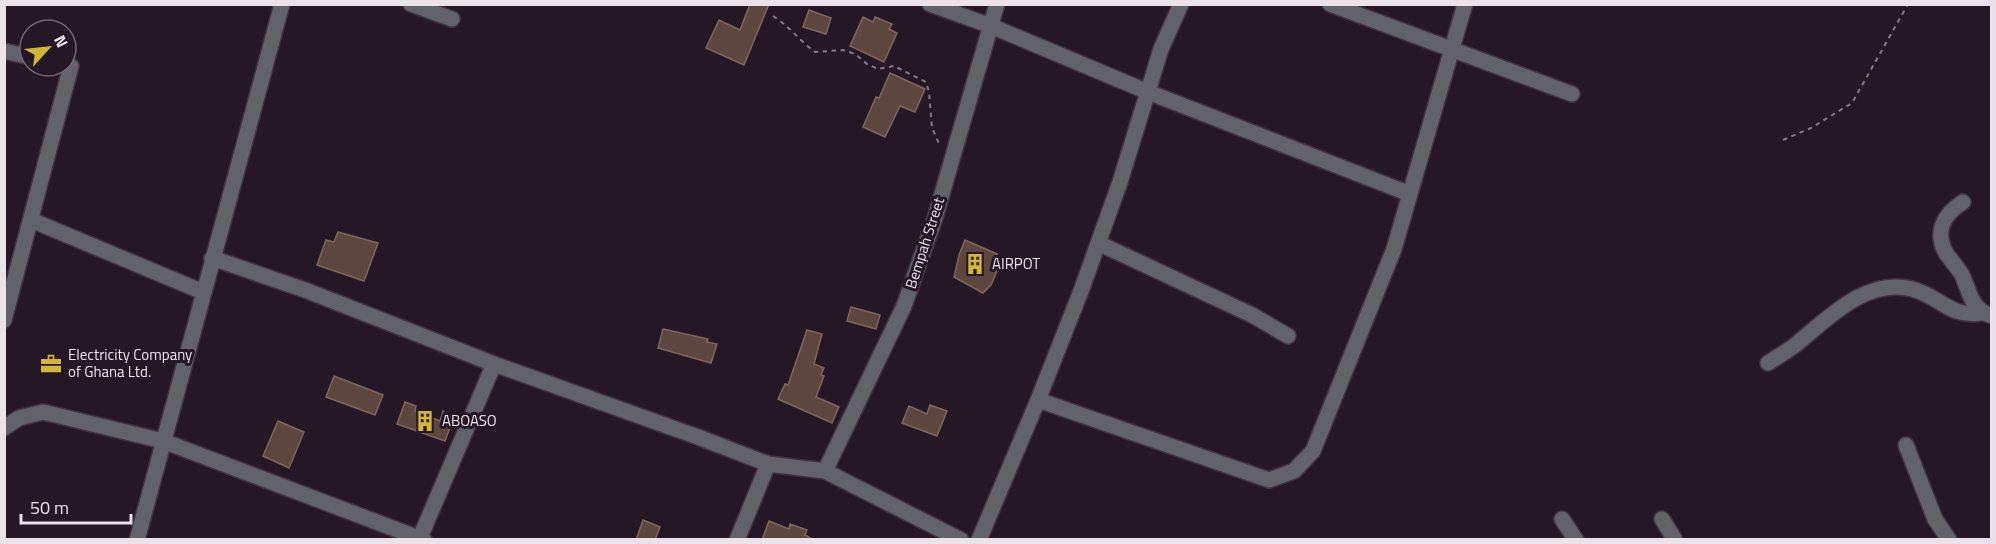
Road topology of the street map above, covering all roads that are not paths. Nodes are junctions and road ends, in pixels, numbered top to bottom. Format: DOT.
graph roads {
  1 [pos="282,4"];
  2 [pos="411,4"];
  3 [pos="930,4"];
  4 [pos="997,4"];
  5 [pos="1181,4"];
  6 [pos="1330,4"];
  7 [pos="1465,4"];
  8 [pos="452,20"];
  9 [pos="991,26"];
  10 [pos="1451,49"];
  11 [pos="68,78"];
  12 [pos="1148,92"];
  13 [pos="1572,94"];
  14 [pos="1410,194"];
  15 [pos="1963,202"];
  16 [pos="31,220"];
  17 [pos="1098,243"];
  18 [pos="212,258"];
  19 [pos="203,292"];
  20 [pos="1986,315"];
  21 [pos="4,320"];
  22 [pos="1288,336"];
  23 [pos="1768,363"];
  24 [pos="494,364"];
  25 [pos="1038,400"];
  26 [pos="4,428"];
  27 [pos="164,441"];
  28 [pos="1906,446"];
  29 [pos="768,464"];
  30 [pos="825,471"];
  31 [pos="1562,519"];
  32 [pos="1662,519"];
  33 [pos="421,539"];
  34 [pos="137,540"];
  35 [pos="736,540"];
  36 [pos="961,540"];
  37 [pos="979,540"];
  38 [pos="1576,540"];
  39 [pos="1676,540"];
  40 [pos="1949,540"];
  1 -- 18 [label="street"];
  2 -- 8 [label="street"];
  3 -- 9 [label="street"];
  4 -- 9 [label="street, Bempah Street"];
  5 -- 12 [label="street"];
  6 -- 10 [label="street"];
  7 -- 10 [label="street"];
  9 -- 12 [label="street"];
  9 -- 30 [label="street, Bempah Street"];
  10 -- 13 [label="street"];
  10 -- 14 [label="street"];
  11 -- 16 [label="street"];
  12 -- 14 [label="street"];
  12 -- 17 [label="street"];
  14 -- 25 [label="street"];
  15 -- 20 [label="street"];
  16 -- 19 [label="street"];
  16 -- 21 [label="street"];
  17 -- 22 [label="street"];
  17 -- 25 [label="street"];
  18 -- 19 [label="street"];
  18 -- 24 [label="street"];
  19 -- 27 [label="street"];
  20 -- 23 [label="street"];
  24 -- 29 [label="street"];
  24 -- 33 [label="street"];
  25 -- 37 [label="street"];
  26 -- 27 [label="street"];
  27 -- 33 [label="street"];
  27 -- 34 [label="street"];
  28 -- 40 [label="street"];
  29 -- 30 [label="street"];
  29 -- 35 [label="street"];
  30 -- 36 [label="street"];
  31 -- 38 [label="street"];
  32 -- 39 [label="street"];
}
